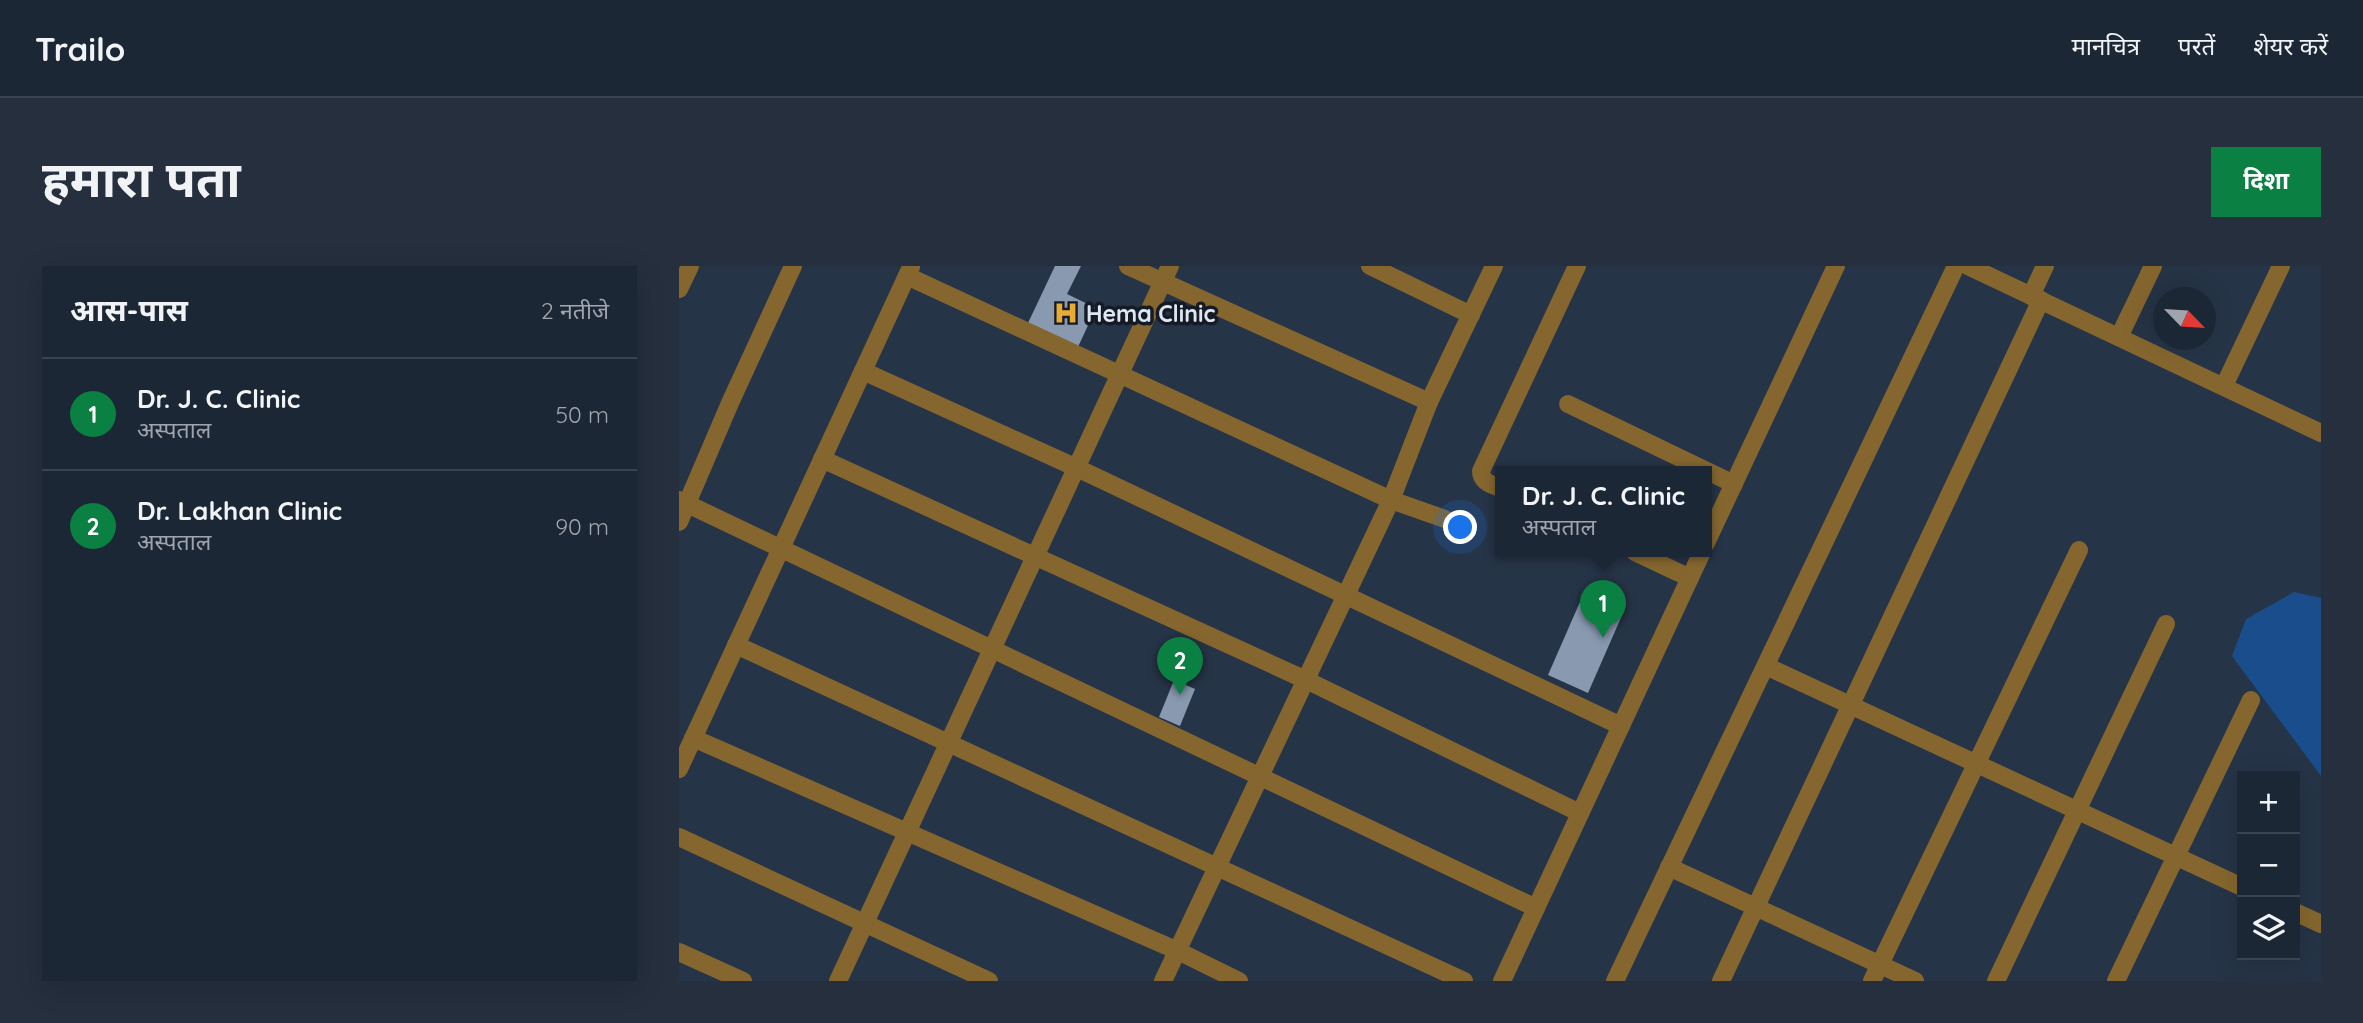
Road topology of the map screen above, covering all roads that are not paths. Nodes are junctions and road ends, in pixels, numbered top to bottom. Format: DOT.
graph roads {
  1 [pos="689,266"];
  2 [pos="793,266"];
  3 [pos="1128,266"];
  4 [pos="1371,266"];
  5 [pos="1493,266"];
  6 [pos="1577,266"];
  7 [pos="1836,266"];
  8 [pos="1956,266"];
  9 [pos="1968,266"];
  10 [pos="2045,266"];
  11 [pos="2153,266"];
  12 [pos="2281,266"];
  13 [pos="909,271"];
  14 [pos="1166,274"];
  15 [pos="679,289"];
  16 [pos="2036,298"];
  17 [pos="1471,315"];
  18 [pos="2119,337"];
  19 [pos="863,371"];
  20 [pos="1119,376"];
  21 [pos="2224,386"];
  22 [pos="1429,402"];
  23 [pos="1568,404"];
  24 [pos="2321,433"];
  25 [pos="822,459"];
  26 [pos="1697,466"];
  27 [pos="1077,468"];
  28 [pos="1712,473"];
  29 [pos="1734,484"];
  30 [pos="1495,486"];
  31 [pos="1391,500"];
  32 [pos="683,502"];
  33 [pos="1445,519"];
  34 [pos="679,522"];
  35 [pos="1712,531"];
  36 [pos="781,548"];
  37 [pos="2079,550"];
  38 [pos="1035,556"];
  39 [pos="1646,557"];
  40 [pos="1700,557"];
  41 [pos="1690,578"];
  42 [pos="1346,596"];
  43 [pos="2166,624"];
  44 [pos="736,645"];
  45 [pos="993,649"];
  46 [pos="1766,666"];
  47 [pos="1306,680"];
  48 [pos="2252,700"];
  49 [pos="1851,705"];
  50 [pos="1621,726"];
  51 [pos="693,738"];
  52 [pos="949,742"];
  53 [pos="1976,763"];
  54 [pos="679,769"];
  55 [pos="1260,776"];
  56 [pos="2078,811"];
  57 [pos="1580,813"];
  58 [pos="907,832"];
  59 [pos="679,837"];
  60 [pos="2176,856"];
  61 [pos="1217,867"];
  62 [pos="1669,867"];
  63 [pos="2237,885"];
  64 [pos="1756,907"];
  65 [pos="1536,908"];
  66 [pos="2300,914"];
  67 [pos="865,924"];
  68 [pos="2321,924"];
  69 [pos="1178,951"];
  70 [pos="679,952"];
  71 [pos="1876,973"];
  72 [pos="743,981"];
  73 [pos="838,981"];
  74 [pos="989,981"];
  75 [pos="1163,981"];
  76 [pos="1239,981"];
  77 [pos="1464,981"];
  78 [pos="1502,981"];
  79 [pos="1615,981"];
  80 [pos="1721,981"];
  81 [pos="1915,981"];
  82 [pos="1996,981"];
  83 [pos="2116,981"];
  1 -- 15 [label="street"];
  2 -- 32 [label="street"];
  3 -- 14 [label="street"];
  4 -- 17 [label="street"];
  5 -- 17 [label="street"];
  6 -- 30 [label="street"];
  7 -- 29 [label="street"];
  8 -- 46 [label="street"];
  9 -- 16 [label="street"];
  10 -- 16 [label="street"];
  11 -- 18 [label="street"];
  12 -- 21 [label="street"];
  13 -- 19 [label="street"];
  13 -- 20 [label="street"];
  14 -- 20 [label="street"];
  14 -- 22 [label="street"];
  16 -- 18 [label="street"];
  16 -- 49 [label="street"];
  17 -- 22 [label="street"];
  18 -- 21 [label="street"];
  19 -- 25 [label="street"];
  19 -- 27 [label="street"];
  20 -- 27 [label="street"];
  20 -- 31 [label="street"];
  21 -- 24 [label="street"];
  22 -- 31 [label="street"];
  23 -- 26 [label="street"];
  25 -- 36 [label="street"];
  25 -- 38 [label="street"];
  27 -- 38 [label="street"];
  27 -- 42 [label="street"];
  28 -- 29 [label="street"];
  29 -- 35 [label="street"];
  31 -- 33 [label="street"];
  31 -- 42 [label="street"];
  32 -- 34 [label="street"];
  32 -- 36 [label="street"];
  36 -- 44 [label="street"];
  36 -- 45 [label="street"];
  37 -- 53 [label="street"];
  38 -- 45 [label="street"];
  38 -- 47 [label="street"];
  39 -- 41 [label="street"];
  40 -- 41 [label="street"];
  41 -- 50 [label="street"];
  42 -- 47 [label="street"];
  42 -- 50 [label="street"];
  43 -- 56 [label="street"];
  44 -- 51 [label="street"];
  44 -- 52 [label="street"];
  45 -- 52 [label="street"];
  45 -- 55 [label="street"];
  46 -- 49 [label="street"];
  46 -- 62 [label="street"];
  47 -- 55 [label="street"];
  47 -- 57 [label="street"];
  48 -- 60 [label="street"];
  49 -- 53 [label="street"];
  49 -- 64 [label="street"];
  50 -- 57 [label="street"];
  51 -- 54 [label="street"];
  51 -- 58 [label="street"];
  52 -- 58 [label="street"];
  52 -- 61 [label="street"];
  53 -- 56 [label="street"];
  53 -- 71 [label="street"];
  55 -- 61 [label="street"];
  55 -- 65 [label="street"];
  56 -- 60 [label="street"];
  56 -- 82 [label="street"];
  57 -- 65 [label="street"];
  58 -- 67 [label="street"];
  58 -- 69 [label="street"];
  59 -- 67 [label="street"];
  60 -- 63 [label="street"];
  60 -- 83 [label="street"];
  61 -- 69 [label="street"];
  61 -- 77 [label="street"];
  62 -- 64 [label="street"];
  62 -- 79 [label="street"];
  64 -- 71 [label="street"];
  64 -- 80 [label="street"];
  65 -- 78 [label="street"];
  66 -- 68 [label="street"];
  67 -- 73 [label="street"];
  67 -- 74 [label="street"];
  69 -- 75 [label="street"];
  69 -- 76 [label="street"];
  70 -- 72 [label="street"];
  71 -- 81 [label="street"];
}
